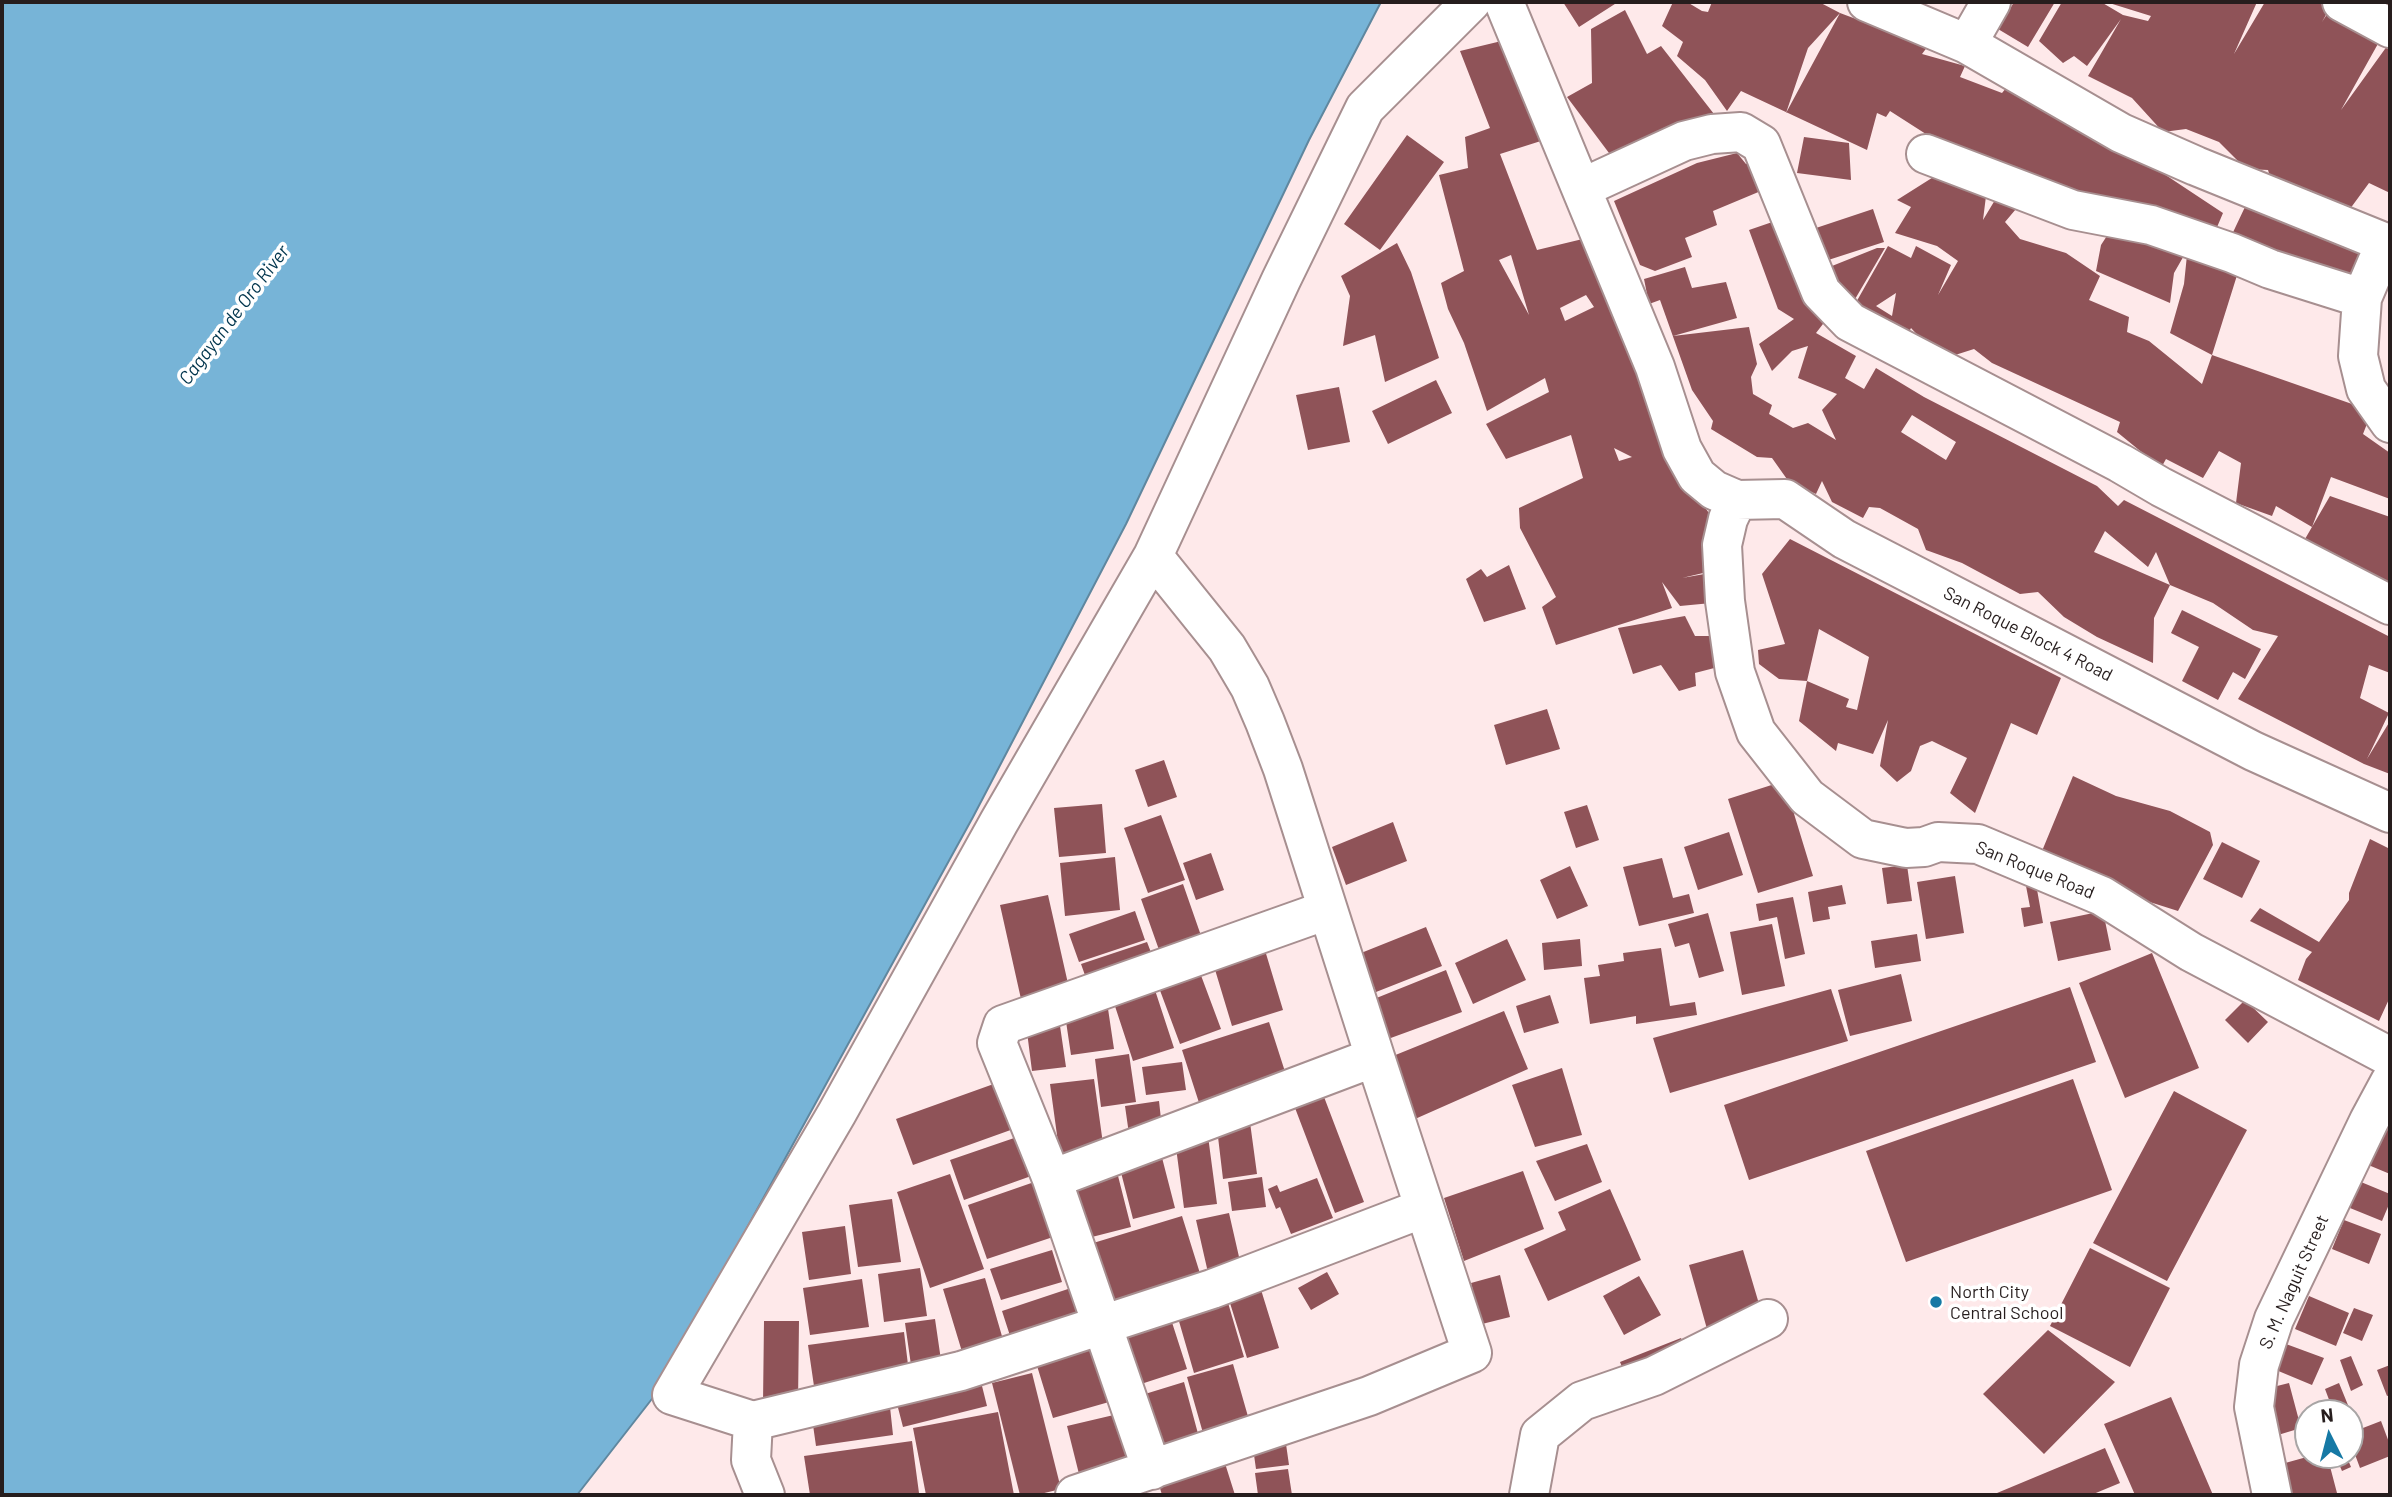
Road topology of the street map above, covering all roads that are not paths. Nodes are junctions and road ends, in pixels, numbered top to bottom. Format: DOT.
graph roads {
  1 [pos="1471,2"];
  2 [pos="1504,2"];
  3 [pos="1867,2"];
  4 [pos="1990,2"];
  5 [pos="2342,2"];
  6 [pos="2390,28"];
  7 [pos="1968,44"];
  8 [pos="1926,154"];
  9 [pos="1582,188"];
  10 [pos="2362,298"];
  11 [pos="2390,423"];
  12 [pos="1737,500"];
  13 [pos="1153,555"];
  14 [pos="2390,605"];
  15 [pos="2390,813"];
  16 [pos="1327,910"];
  17 [pos="2390,1056"];
  18 [pos="1375,1057"];
  19 [pos="2390,1082"];
  20 [pos="1052,1179"];
  21 [pos="1424,1208"];
  22 [pos="1768,1319"];
  23 [pos="1102,1325"];
  24 [pos="753,1421"];
  25 [pos="1152,1470"];
  26 [pos="765,1495"];
  27 [pos="1075,1495"];
  28 [pos="1529,1495"];
  29 [pos="2272,1495"];
  1 -- 13 [label="street"];
  2 -- 9 [label="street, San Roque Block 4 Road"];
  3 -- 7 [label="street"];
  4 -- 7 [label="street"];
  5 -- 6 [label="street"];
  7 -- 10 [label="street"];
  8 -- 10 [label="street"];
  9 -- 12 [label="street, San Roque Block 4 Road"];
  9 -- 14 [label="street"];
  10 -- 11 [label="street"];
  12 -- 15 [label="street, San Roque Block 4 Road"];
  12 -- 17 [label="street, San Roque Road"];
  13 -- 16 [label="street"];
  13 -- 24 [label="street"];
  16 -- 18 [label="street"];
  16 -- 20 [label="street"];
  18 -- 20 [label="street"];
  18 -- 21 [label="street"];
  19 -- 29 [label="street, S. M. Naguit Street"];
  20 -- 23 [label="street"];
  21 -- 23 [label="street"];
  21 -- 25 [label="street"];
  22 -- 28 [label="street"];
  23 -- 24 [label="street"];
  23 -- 25 [label="street"];
  24 -- 26 [label="street"];
  25 -- 27 [label="street"];
}
